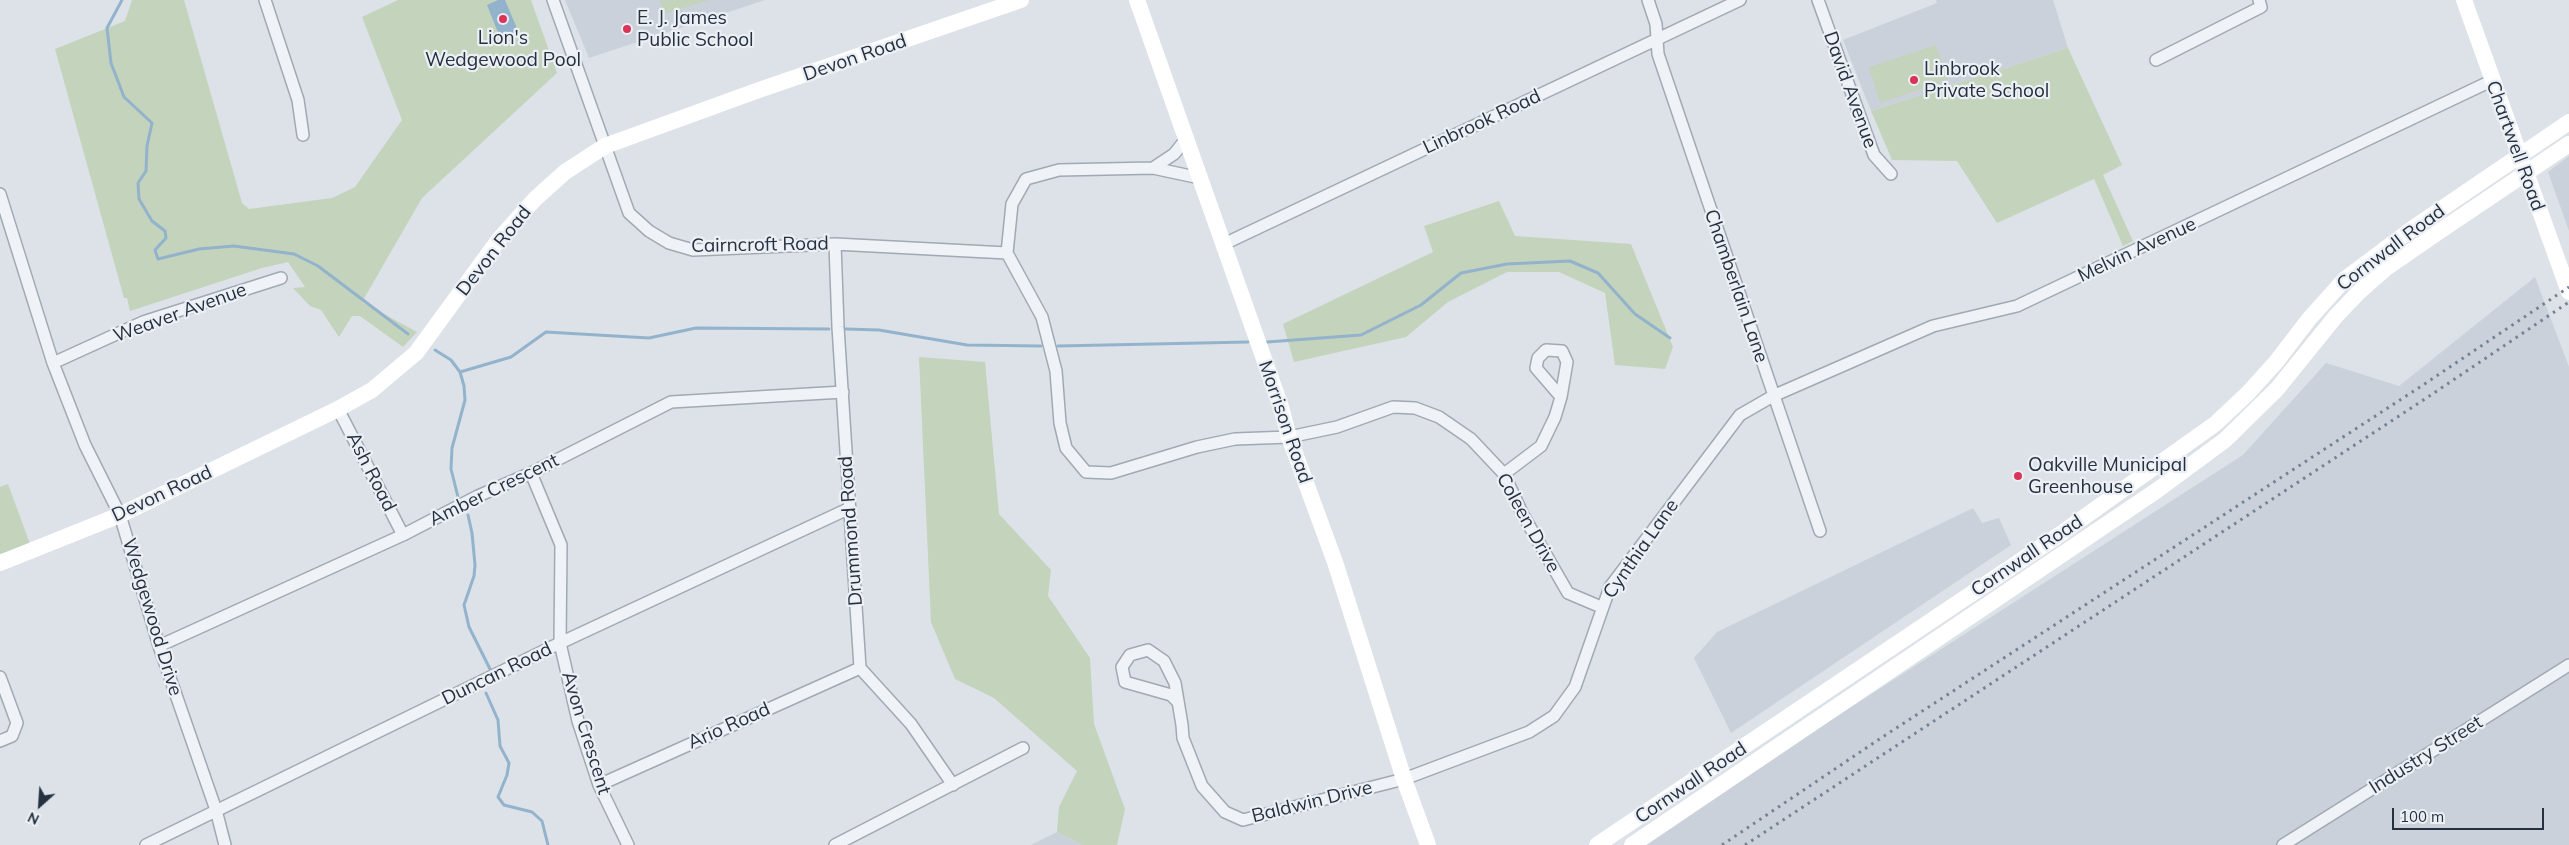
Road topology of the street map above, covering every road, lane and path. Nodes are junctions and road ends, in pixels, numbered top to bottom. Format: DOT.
graph roads {
  1 [pos="265,0"];
  2 [pos="553,0"];
  3 [pos="1021,0"];
  4 [pos="1137,0"];
  5 [pos="1648,0"];
  6 [pos="1740,0"];
  7 [pos="1818,0"];
  8 [pos="2259,0"];
  9 [pos="2464,0"];
  10 [pos="1656,40"];
  11 [pos="2156,60"];
  12 [pos="2492,80"];
  13 [pos="2569,122"];
  14 [pos="303,135"];
  15 [pos="1186,138"];
  16 [pos="2569,144"];
  17 [pos="605,146"];
  18 [pos="2521,156"];
  19 [pos="1153,168"];
  20 [pos="2526,172"];
  21 [pos="1891,174"];
  22 [pos="1200,178"];
  23 [pos="0,194"];
  24 [pos="835,244"];
  25 [pos="1224,244"];
  26 [pos="1007,252"];
  27 [pos="281,278"];
  28 [pos="2569,292"];
  29 [pos="53,363"];
  30 [pos="843,392"];
  31 [pos="1773,396"];
  32 [pos="1561,397"];
  33 [pos="338,409"];
  34 [pos="1289,437"];
  35 [pos="531,473"];
  36 [pos="1504,474"];
  37 [pos="850,508"];
  38 [pos="120,515"];
  39 [pos="1820,531"];
  40 [pos="403,535"];
  41 [pos="0,563"];
  42 [pos="1602,607"];
  43 [pos="560,643"];
  44 [pos="159,646"];
  45 [pos="2569,666"];
  46 [pos="860,668"];
  47 [pos="0,677"];
  48 [pos="1178,702"];
  49 [pos="0,741"];
  50 [pos="1023,748"];
  51 [pos="1404,779"];
  52 [pos="599,785"];
  53 [pos="953,786"];
  54 [pos="216,810"];
  55 [pos="146,845"];
  56 [pos="225,845"];
  57 [pos="628,845"];
  58 [pos="835,845"];
  59 [pos="1428,845"];
  60 [pos="1597,845"];
  61 [pos="1632,845"];
  62 [pos="2283,845"];
  1 -- 14 [label="street"];
  2 -- 17 [label="street, Cairncroft Road"];
  3 -- 17 [label="street, Devon Road"];
  4 -- 15 [label="street, Morrison Road"];
  5 -- 10 [label="street, Chamberlain Lane"];
  6 -- 10 [label="street, Linbrook Road"];
  7 -- 21 [label="street, David Avenue"];
  8 -- 11 [label="street"];
  9 -- 12 [label="street, Chartwell Road"];
  10 -- 25 [label="street, Linbrook Road"];
  10 -- 31 [label="street, Chamberlain Lane"];
  12 -- 18 [label="street, Chartwell Road"];
  12 -- 31 [label="street, Melvin Avenue"];
  13 -- 18 [label="street, Cornwall Road"];
  15 -- 19 [label="street"];
  15 -- 22 [label="street, Morrison Road"];
  16 -- 20 [label="street, Cornwall Road"];
  17 -- 24 [label="street, Cairncroft Road"];
  17 -- 33 [label="street, Devon Road"];
  18 -- 20 [label="street, Chartwell Road"];
  18 -- 60 [label="street, Cornwall Road"];
  19 -- 22 [label="street"];
  19 -- 26 [label="street"];
  20 -- 28 [label="street, Chartwell Road"];
  20 -- 61 [label="street, Cornwall Road"];
  22 -- 25 [label="street, Morrison Road"];
  23 -- 29 [label="street, Wedgewood Drive"];
  24 -- 26 [label="street, Cairncroft Road"];
  24 -- 30 [label="street, Drummond Road"];
  25 -- 34 [label="street, Morrison Road"];
  26 -- 34 [label="street, Coleen Drive"];
  27 -- 29 [label="street, Weaver Avenue"];
  29 -- 38 [label="street, Wedgewood Drive"];
  30 -- 35 [label="street, Amber Crescent"];
  30 -- 37 [label="street, Drummond Road"];
  31 -- 39 [label="street, Chamberlain Lane"];
  31 -- 42 [label="street, Cynthia Lane"];
  32 -- 36 [label="street"];
  33 -- 38 [label="street, Devon Road"];
  33 -- 40 [label="street, Ash Road"];
  34 -- 36 [label="street, Coleen Drive"];
  34 -- 51 [label="street, Morrison Road"];
  35 -- 40 [label="street, Amber Crescent"];
  35 -- 43 [label="street, Avon Crescent"];
  36 -- 42 [label="street, Coleen Drive"];
  37 -- 43 [label="street, Duncan Road"];
  37 -- 46 [label="street, Drummond Road"];
  38 -- 41 [label="street, Devon Road"];
  38 -- 44 [label="street, Wedgewood Drive"];
  40 -- 44 [label="street, Amber Crescent"];
  42 -- 51 [label="street, Cynthia Lane"];
  43 -- 52 [label="street, Avon Crescent"];
  43 -- 54 [label="street, Duncan Road"];
  44 -- 54 [label="street, Wedgewood Drive"];
  45 -- 62 [label="street, Industry Street"];
  46 -- 52 [label="street, Ario Road"];
  46 -- 53 [label="street"];
  47 -- 49 [label="street"];
  48 -- 48 [label="street, Baldwin Drive"];
  48 -- 51 [label="street, Baldwin Drive"];
  50 -- 53 [label="street"];
  51 -- 59 [label="street, Morrison Road"];
  52 -- 57 [label="street, Avon Crescent"];
  53 -- 58 [label="street"];
  54 -- 55 [label="street, Duncan Road"];
  54 -- 56 [label="street, Wedgewood Drive"];
}
